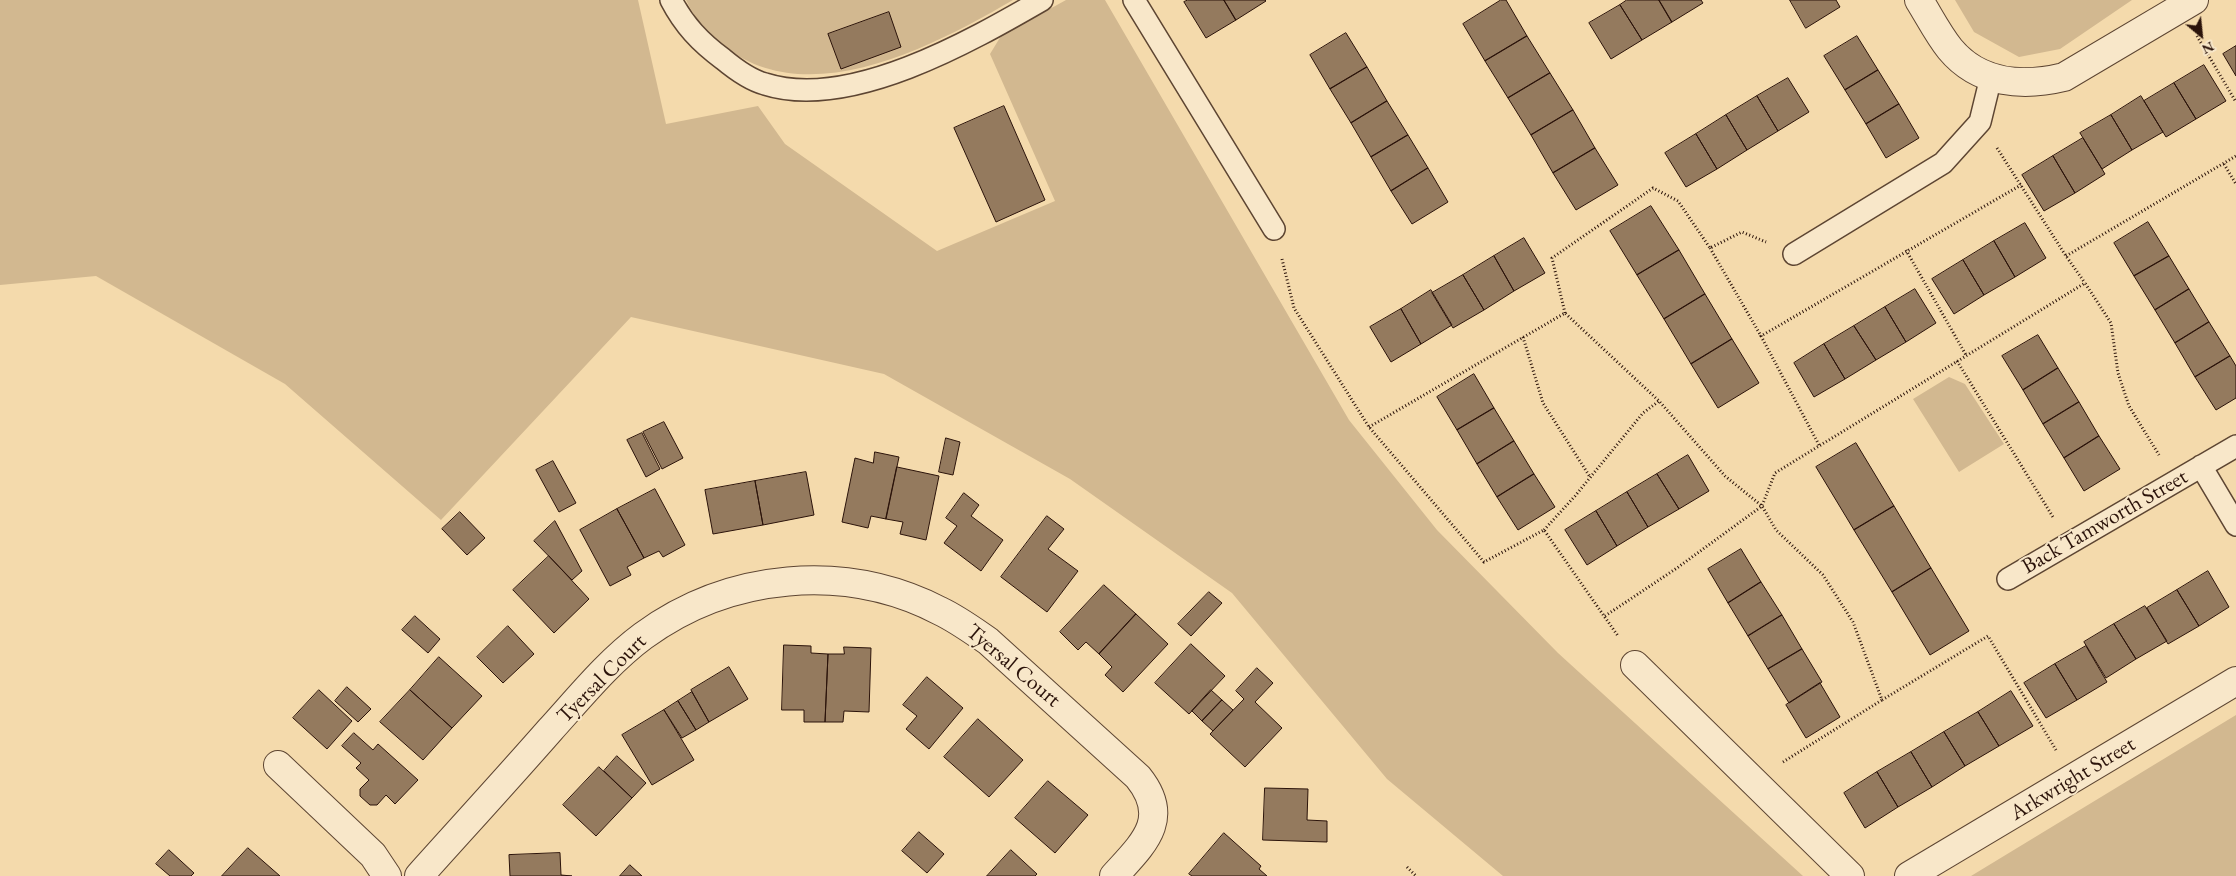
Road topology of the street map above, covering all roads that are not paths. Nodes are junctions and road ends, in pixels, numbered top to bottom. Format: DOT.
graph roads {
  1 [pos="671,0"];
  2 [pos="1042,0"];
  3 [pos="1134,0"];
  4 [pos="1918,0"];
  5 [pos="2187,4"];
  6 [pos="1991,77"];
  7 [pos="1274,229"];
  8 [pos="1794,254"];
  9 [pos="2236,446"];
  10 [pos="2201,466"];
  11 [pos="2236,525"];
  12 [pos="2008,578"];
  13 [pos="1635,665"];
  14 [pos="2236,681"];
  15 [pos="278,765"];
  16 [pos="387,876"];
  17 [pos="419,876"];
  18 [pos="1114,876"];
  19 [pos="1850,876"];
  20 [pos="1910,876"];
  1 -- 2 [label="lane"];
  3 -- 7 [label="lane"];
  4 -- 6 [label="street"];
  5 -- 6 [label="street"];
  6 -- 8 [label="lane"];
  9 -- 10 [label="lane, Back Tamworth Street"];
  10 -- 11 [label="lane, Back Tamworth Street"];
  10 -- 12 [label="lane, Back Tamworth Street"];
  13 -- 19 [label="street"];
  14 -- 20 [label="street, Arkwright Street"];
  15 -- 16 [label="street"];
  17 -- 18 [label="street, Tyersal Court"];
}
